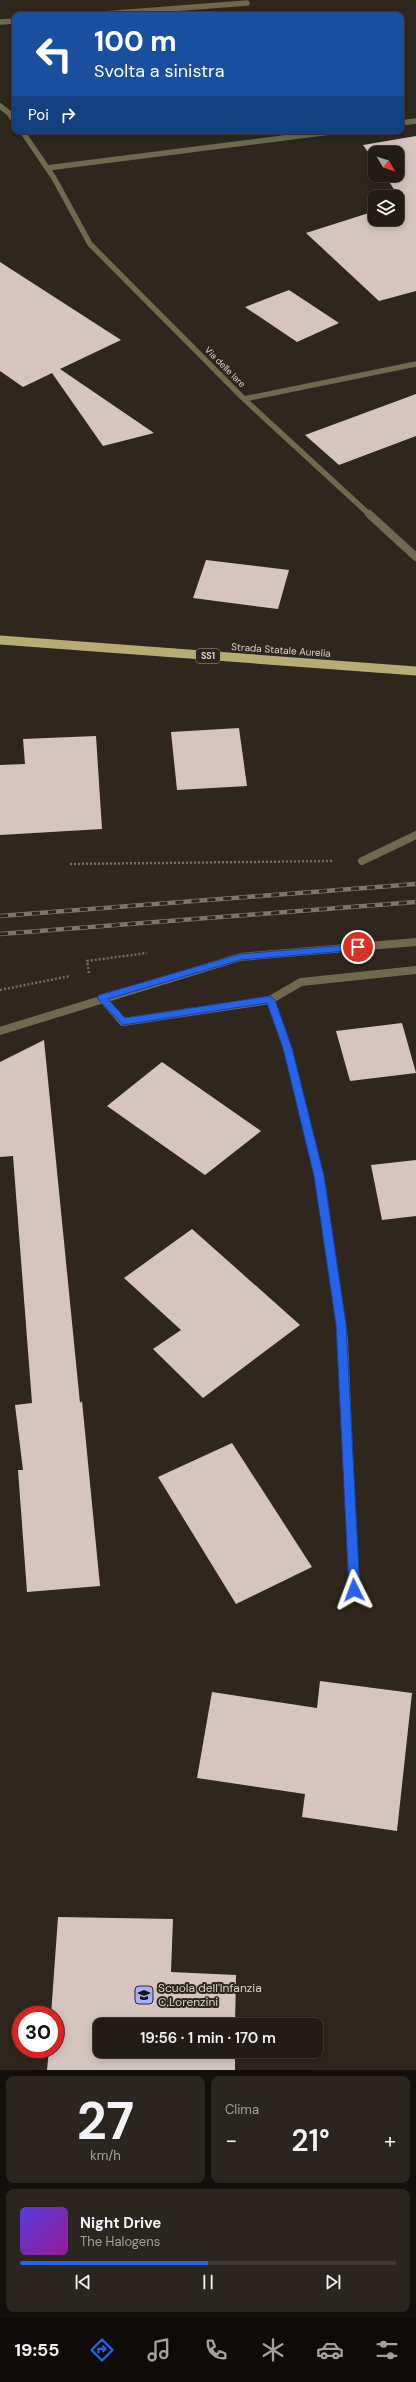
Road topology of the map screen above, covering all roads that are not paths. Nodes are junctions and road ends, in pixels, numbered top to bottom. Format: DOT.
graph roads {
  1 [pos="247,4"];
  2 [pos="134,12"];
  3 [pos="12,21"];
  4 [pos="0,22"];
  5 [pos="0,106"];
  6 [pos="12,118"];
  7 [pos="416,121"];
  8 [pos="404,123"];
  9 [pos="24,134"];
  10 [pos="314,134"];
  11 [pos="47,168"];
  12 [pos="416,364"];
  13 [pos="244,399"];
  14 [pos="416,557"];
  15 [pos="0,640"];
  16 [pos="416,671"];
  17 [pos="416,835"];
  18 [pos="362,861"];
  19 [pos="416,942"];
  20 [pos="416,970"];
  21 [pos="102,998"];
  22 [pos="270,1000"];
  23 [pos="0,1031"];
  24 [pos="354,1590"];
  1 -- 2 [label="street"];
  3 -- 4 [label="street"];
  5 -- 6 [label="street"];
  7 -- 8 [label="street"];
  9 -- 11 [label="street, Via delle Iare"];
  10 -- 11 [label="street"];
  11 -- 13 [label="street, Via delle Iare"];
  12 -- 13 [label="street"];
  13 -- 14 [label="street, Via delle Iare"];
  15 -- 16 [label="main road, Strada Statale Aurelia / SS1"];
  17 -- 18 [label="street"];
  19 -- 21 [label="street"];
  20 -- 22 [label="street"];
  21 -- 22 [label="street"];
  21 -- 23 [label="street"];
  22 -- 24 [label="street"];
}
